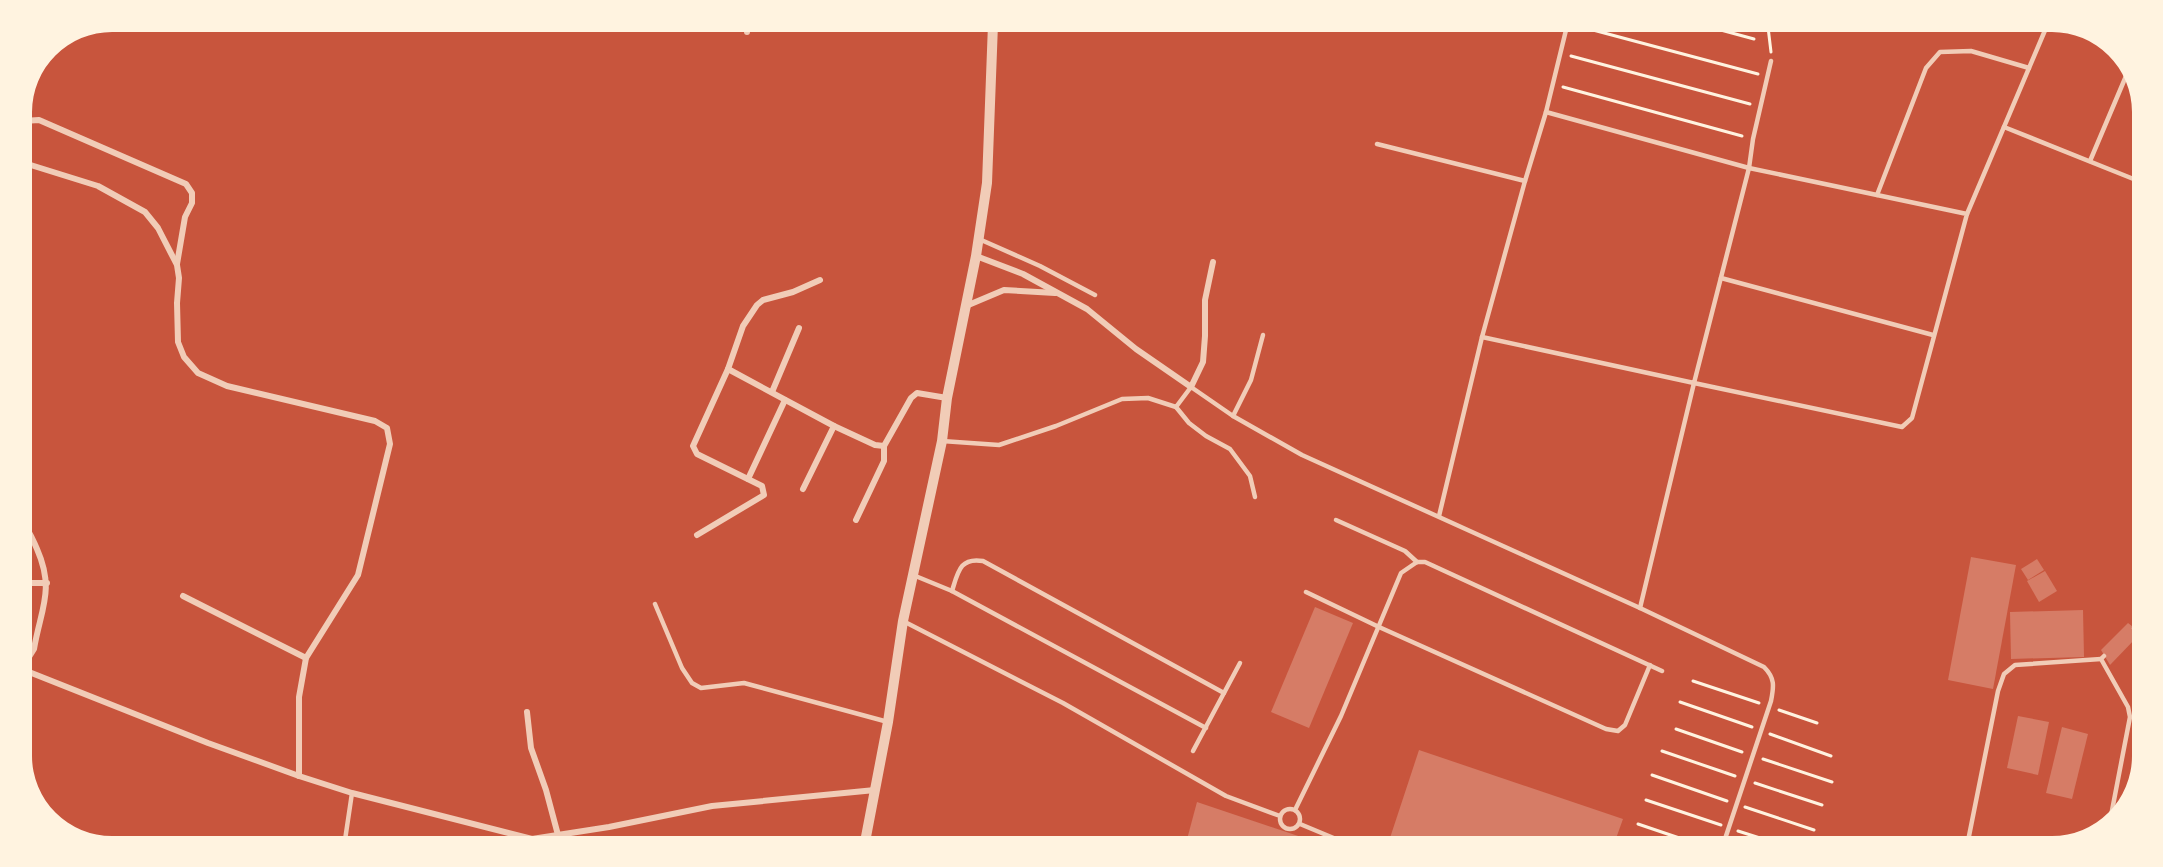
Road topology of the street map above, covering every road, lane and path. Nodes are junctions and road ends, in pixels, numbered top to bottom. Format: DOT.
graph roads {
  1 [pos="993,31"];
  2 [pos="1567,31"];
  3 [pos="1597,31"];
  4 [pos="1722,31"];
  5 [pos="1768,31"];
  6 [pos="2045,31"];
  7 [pos="1754,39"];
  8 [pos="1561,53"];
  9 [pos="1771,61"];
  10 [pos="2029,68"];
  11 [pos="1768,76"];
  12 [pos="2124,80"];
  13 [pos="1553,85"];
  14 [pos="1761,107"];
  15 [pos="1546,112"];
  16 [pos="31,120"];
  17 [pos="2004,127"];
  18 [pos="1753,139"];
  19 [pos="1377,144"];
  20 [pos="2090,161"];
  21 [pos="31,165"];
  22 [pos="1749,168"];
  23 [pos="2131,178"];
  24 [pos="1525,181"];
  25 [pos="1877,195"];
  26 [pos="1967,214"];
  27 [pos="979,239"];
  28 [pos="976,256"];
  29 [pos="1213,262"];
  30 [pos="177,265"];
  31 [pos="1721,278"];
  32 [pos="820,280"];
  33 [pos="1058,294"];
  34 [pos="1095,295"];
  35 [pos="966,306"];
  36 [pos="799,328"];
  37 [pos="1263,335"];
  38 [pos="1933,335"];
  39 [pos="1482,337"];
  40 [pos="728,369"];
  41 [pos="1694,383"];
  42 [pos="1191,387"];
  43 [pos="772,392"];
  44 [pos="947,398"];
  45 [pos="785,400"];
  46 [pos="1176,407"];
  47 [pos="1233,416"];
  48 [pos="834,426"];
  49 [pos="942,441"];
  50 [pos="884,446"];
  51 [pos="748,479"];
  52 [pos="803,489"];
  53 [pos="1255,496"];
  54 [pos="1439,516"];
  55 [pos="856,520"];
  56 [pos="1336,520"];
  57 [pos="697,535"];
  58 [pos="32,536"];
  59 [pos="1417,562"];
  60 [pos="912,575"];
  61 [pos="32,583"];
  62 [pos="47,583"];
  63 [pos="952,591"];
  64 [pos="1306,592"];
  65 [pos="183,596"];
  66 [pos="656,604"];
  67 [pos="1640,608"];
  68 [pos="903,621"];
  69 [pos="1379,627"];
  70 [pos="32,652"];
  71 [pos="306,658"];
  72 [pos="1240,663"];
  73 [pos="1650,665"];
  74 [pos="1662,670"];
  75 [pos="32,673"];
  76 [pos="1693,681"];
  77 [pos="1224,693"];
  78 [pos="1769,707"];
  79 [pos="527,712"];
  80 [pos="888,722"];
  81 [pos="1817,723"];
  82 [pos="1206,728"];
  83 [pos="1193,751"];
  84 [pos="299,776"];
  85 [pos="875,790"];
  86 [pos="352,793"];
  87 [pos="1646,800"];
  88 [pos="2113,807"];
  89 [pos="1295,810"];
  90 [pos="1280,816"];
  91 [pos="1300,824"];
  92 [pos="1638,824"];
  93 [pos="1729,828"];
  94 [pos="558,835"];
  95 [pos="346,836"];
  96 [pos="520,836"];
  97 [pos="552,836"];
  98 [pos="866,836"];
  99 [pos="1329,836"];
  100 [pos="1673,836"];
  101 [pos="1726,836"];
  102 [pos="1754,836"];
  103 [pos="1969,836"];
  1 -- 27 [label="street"];
  2 -- 8 [label="lane"];
  3 -- 11 [label="path"];
  4 -- 7 [label="path"];
  5 -- 9 [label="path"];
  6 -- 10 [label="lane"];
  8 -- 13 [label="lane"];
  8 -- 14 [label="path"];
  9 -- 11 [label="lane"];
  10 -- 17 [label="lane"];
  10 -- 25 [label="lane"];
  11 -- 14 [label="lane"];
  12 -- 20 [label="lane"];
  13 -- 15 [label="lane"];
  13 -- 18 [label="path"];
  14 -- 18 [label="lane"];
  15 -- 22 [label="lane"];
  15 -- 24 [label="lane"];
  16 -- 30 [label="street"];
  17 -- 20 [label="lane"];
  17 -- 26 [label="lane"];
  18 -- 22 [label="lane"];
  19 -- 24 [label="lane"];
  20 -- 23 [label="lane"];
  21 -- 30 [label="street"];
  22 -- 25 [label="lane"];
  22 -- 31 [label="lane"];
  24 -- 39 [label="lane"];
  25 -- 26 [label="lane"];
  26 -- 38 [label="lane"];
  27 -- 28 [label="street"];
  27 -- 34 [label="lane"];
  28 -- 33 [label="street"];
  28 -- 35 [label="street"];
  29 -- 42 [label="street"];
  30 -- 71 [label="street"];
  31 -- 38 [label="lane"];
  31 -- 41 [label="lane"];
  32 -- 40 [label="street"];
  33 -- 35 [label="street"];
  33 -- 42 [label="street"];
  35 -- 44 [label="street"];
  36 -- 43 [label="street"];
  37 -- 47 [label="lane"];
  38 -- 41 [label="lane"];
  39 -- 41 [label="lane"];
  39 -- 54 [label="lane"];
  40 -- 43 [label="street"];
  40 -- 51 [label="street"];
  41 -- 67 [label="lane"];
  42 -- 46 [label="lane"];
  42 -- 47 [label="lane"];
  43 -- 45 [label="street"];
  44 -- 49 [label="street"];
  44 -- 50 [label="street"];
  45 -- 48 [label="street"];
  45 -- 51 [label="street"];
  46 -- 49 [label="lane"];
  46 -- 53 [label="lane"];
  47 -- 54 [label="lane"];
  48 -- 50 [label="street"];
  48 -- 52 [label="street"];
  49 -- 60 [label="street"];
  50 -- 55 [label="street"];
  51 -- 57 [label="street"];
  54 -- 67 [label="lane"];
  56 -- 59 [label="lane"];
  58 -- 62 [label="street"];
  59 -- 69 [label="lane"];
  59 -- 73 [label="lane"];
  60 -- 63 [label="lane"];
  60 -- 68 [label="street"];
  61 -- 62 [label="street"];
  62 -- 70 [label="street"];
  63 -- 77 [label="lane"];
  63 -- 82 [label="lane"];
  64 -- 69 [label="lane"];
  65 -- 71 [label="street"];
  66 -- 80 [label="lane"];
  67 -- 78 [label="lane"];
  68 -- 80 [label="street"];
  68 -- 90 [label="lane"];
  69 -- 73 [label="lane"];
  69 -- 89 [label="lane"];
  71 -- 84 [label="street"];
  72 -- 77 [label="lane"];
  73 -- 74 [label="lane"];
  75 -- 84 [label="street"];
  76 -- 78 [label="path"];
  77 -- 82 [label="lane"];
  78 -- 81 [label="path"];
  78 -- 93 [label="lane"];
  79 -- 94 [label="street"];
  80 -- 85 [label="street"];
  82 -- 83 [label="lane"];
  84 -- 86 [label="street"];
  85 -- 94 [label="street"];
  85 -- 98 [label="street"];
  86 -- 95 [label="lane"];
  86 -- 96 [label="street"];
  87 -- 93 [label="path"];
  88 -- 103 [label="lane"];
  89 -- 90 [label="lane"];
  89 -- 91 [label="lane"];
  90 -- 91 [label="lane"];
  91 -- 99 [label="lane"];
  92 -- 100 [label="path"];
  93 -- 101 [label="lane"];
  93 -- 102 [label="path"];
  94 -- 97 [label="street"];
}
